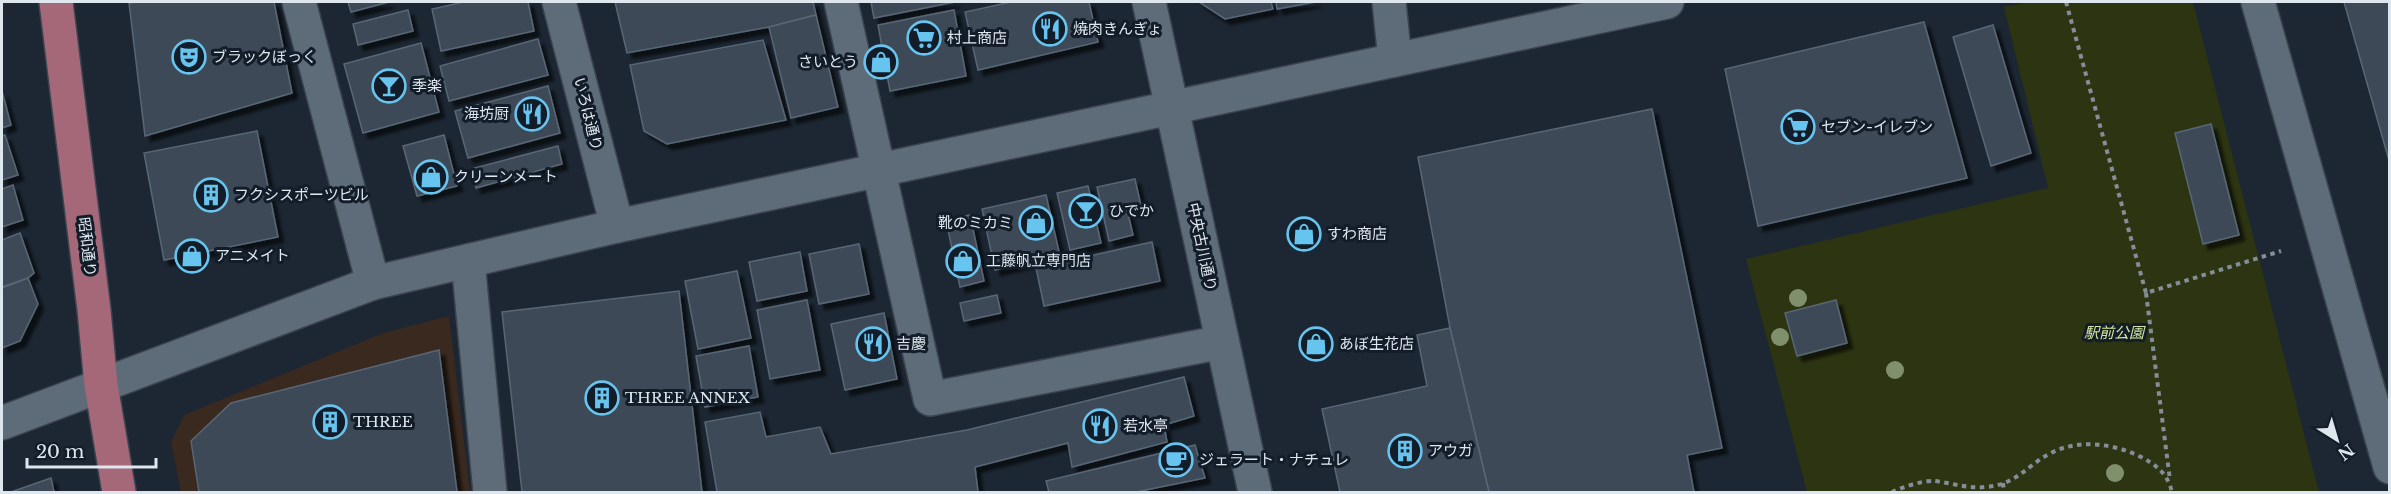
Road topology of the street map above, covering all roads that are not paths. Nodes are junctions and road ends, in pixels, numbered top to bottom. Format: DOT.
graph roads {
  1 [pos="56,2"];
  2 [pos="299,2"];
  3 [pos="559,2"];
  4 [pos="840,2"];
  5 [pos="1149,2"];
  6 [pos="1389,2"];
  7 [pos="1667,2"];
  8 [pos="2258,2"];
  9 [pos="1573,11"];
  10 [pos="1395,60"];
  11 [pos="1172,107"];
  12 [pos="877,171"];
  13 [pos="617,226"];
  14 [pos="468,261"];
  15 [pos="373,283"];
  16 [pos="1222,342"];
  17 [pos="101,385"];
  18 [pos="2,423"];
  19 [pos="2390,467"];
  20 [pos="119,492"];
  21 [pos="490,492"];
  22 [pos="1255,492"];
  1 -- 17 [label="main road, 昭和通り"];
  2 -- 15 [label="street"];
  3 -- 13 [label="street, いろは通り"];
  4 -- 12 [label="street"];
  5 -- 11 [label="street, 中央古川通り"];
  6 -- 10 [label="street"];
  7 -- 9 [label="street"];
  8 -- 19 [label="street"];
  9 -- 10 [label="street"];
  10 -- 11 [label="street"];
  11 -- 12 [label="street"];
  11 -- 16 [label="street, 中央古川通り"];
  12 -- 13 [label="street"];
  12 -- 16 [label="street"];
  13 -- 14 [label="street"];
  14 -- 15 [label="street"];
  14 -- 21 [label="street"];
  15 -- 17 [label="street"];
  16 -- 22 [label="street, 中央古川通り"];
  17 -- 18 [label="street"];
  17 -- 20 [label="main road, 昭和通り"];
}
